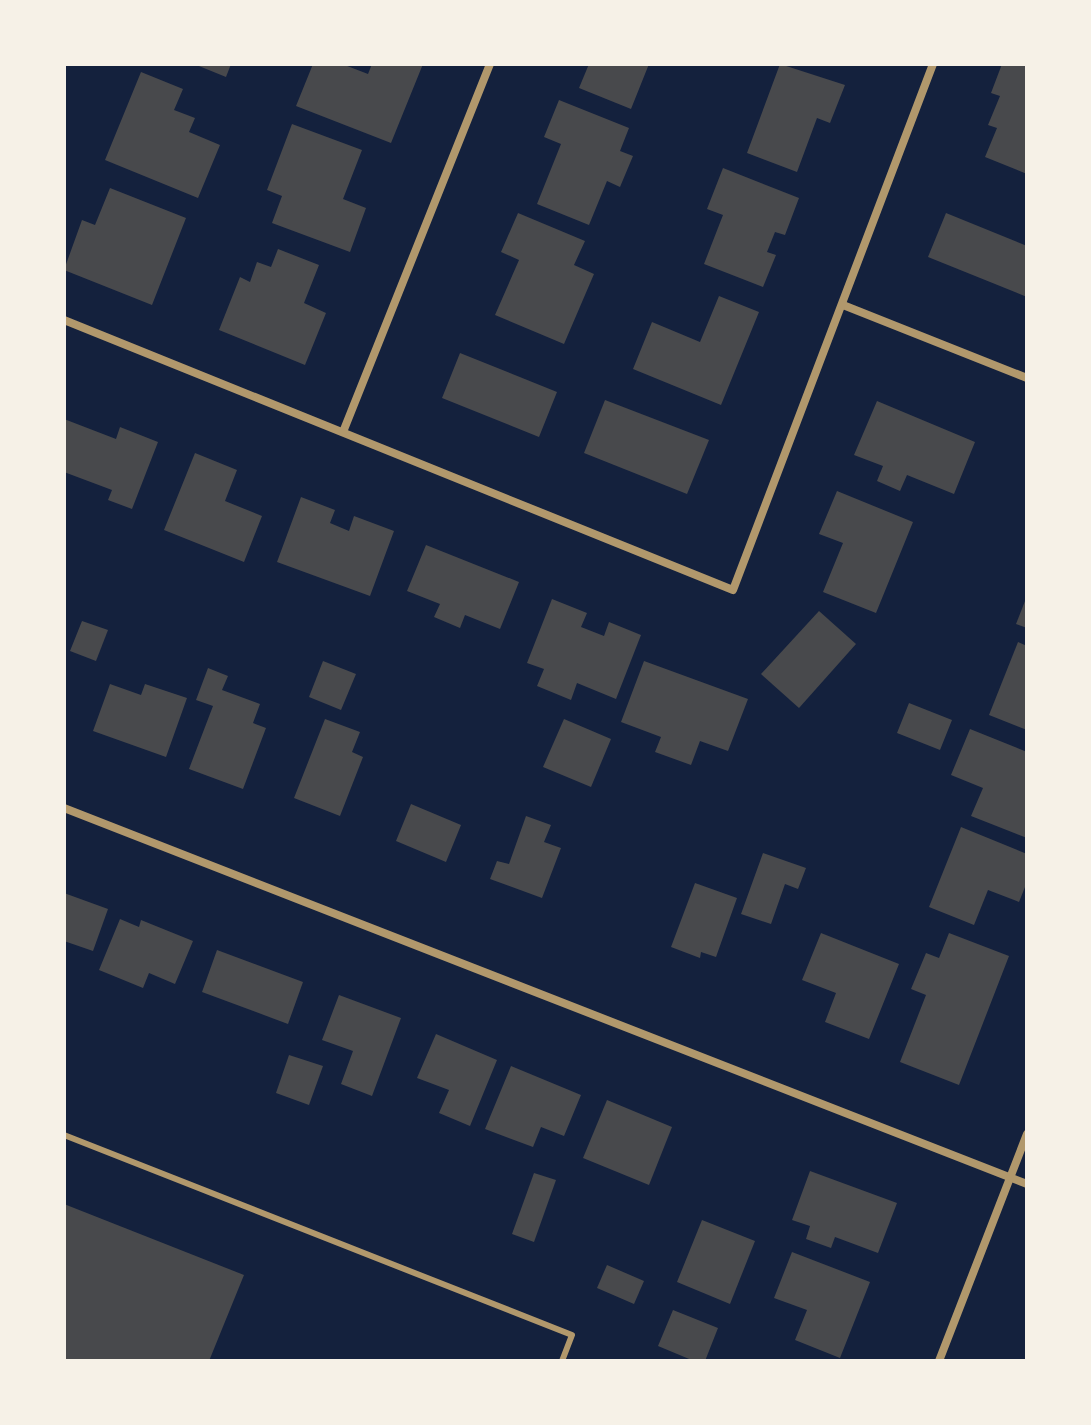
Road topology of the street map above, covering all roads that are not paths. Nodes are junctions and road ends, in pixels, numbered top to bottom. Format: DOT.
graph roads {
  1 [pos="490,64"];
  2 [pos="933,64"];
  3 [pos="843,305"];
  4 [pos="64,320"];
  5 [pos="1027,378"];
  6 [pos="343,432"];
  7 [pos="64,808"];
  8 [pos="1027,1134"];
  9 [pos="64,1135"];
  10 [pos="1011,1177"];
  11 [pos="1027,1184"];
  12 [pos="562,1361"];
  13 [pos="939,1361"];
  1 -- 6 [label="street"];
  2 -- 3 [label="street"];
  3 -- 5 [label="street"];
  3 -- 6 [label="street"];
  4 -- 6 [label="street"];
  7 -- 10 [label="street"];
  8 -- 10 [label="street"];
  9 -- 12 [label="lane"];
  10 -- 11 [label="street"];
  10 -- 13 [label="street"];
}
